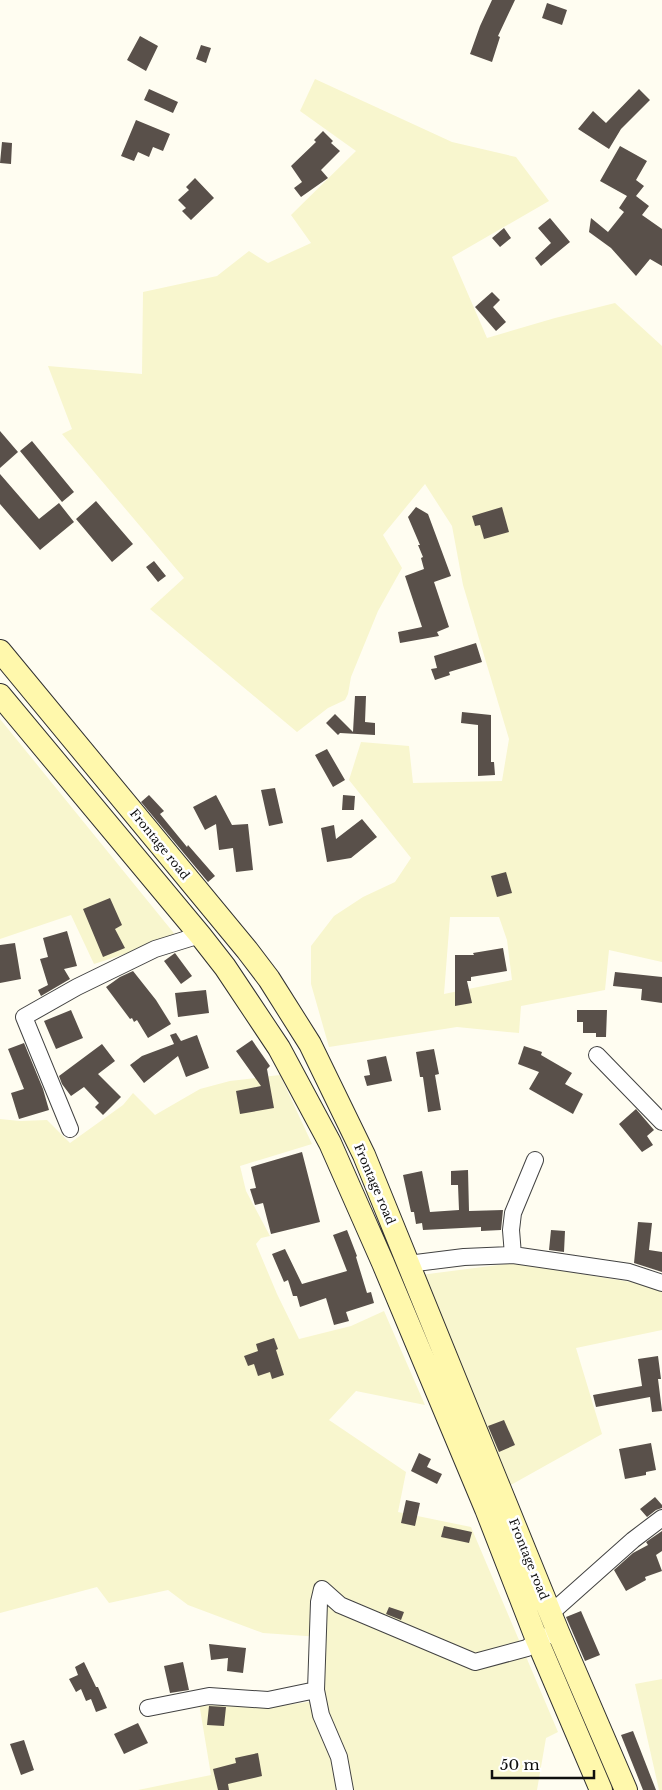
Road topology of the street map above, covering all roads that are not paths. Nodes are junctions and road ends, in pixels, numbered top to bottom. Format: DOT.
graph roads {
  1 [pos="0,651"];
  2 [pos="0,695"];
  3 [pos="200,935"];
  4 [pos="247,950"];
  5 [pos="225,967"];
  6 [pos="597,1055"];
  7 [pos="662,1122"];
  8 [pos="70,1129"];
  9 [pos="535,1160"];
  10 [pos="513,1255"];
  11 [pos="408,1264"];
  12 [pos="662,1283"];
  13 [pos="662,1518"];
  14 [pos="555,1623"];
  15 [pos="538,1640"];
  16 [pos="316,1690"];
  17 [pos="148,1708"];
  18 [pos="345,1790"];
  19 [pos="601,1790"];
  20 [pos="626,1790"];
  1 -- 4 [label="main road, Frontage road"];
  2 -- 3 [label="main road"];
  3 -- 5 [label="main road"];
  3 -- 8 [label="street"];
  4 -- 5 [label="main road"];
  4 -- 11 [label="main road, Frontage road"];
  5 -- 15 [label="main road"];
  6 -- 7 [label="street"];
  9 -- 10 [label="street"];
  10 -- 11 [label="street"];
  10 -- 12 [label="street"];
  11 -- 14 [label="main road, Frontage road"];
  13 -- 14 [label="street"];
  14 -- 15 [label="street"];
  14 -- 20 [label="main road, Frontage road"];
  15 -- 16 [label="street"];
  15 -- 19 [label="main road"];
  16 -- 17 [label="street"];
  16 -- 18 [label="street"];
}
